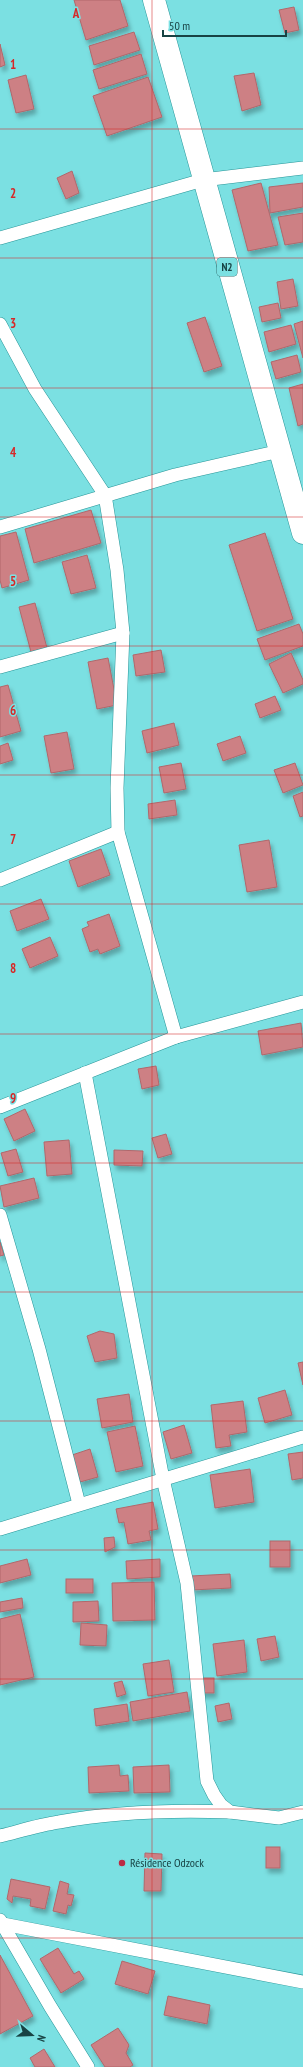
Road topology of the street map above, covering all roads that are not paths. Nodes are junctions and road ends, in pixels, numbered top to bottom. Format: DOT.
graph roads {
  1 [pos="154,0"];
  2 [pos="303,168"];
  3 [pos="203,180"];
  4 [pos="0,238"];
  5 [pos="0,324"];
  6 [pos="280,451"];
  7 [pos="105,495"];
  8 [pos="299,507"];
  9 [pos="0,527"];
  10 [pos="303,533"];
  11 [pos="122,633"];
  12 [pos="0,667"];
  13 [pos="118,832"];
  14 [pos="0,880"];
  15 [pos="303,1002"];
  16 [pos="176,1037"];
  17 [pos="85,1073"];
  18 [pos="0,1107"];
  19 [pos="0,1215"];
  20 [pos="303,1437"];
  21 [pos="163,1479"];
  22 [pos="79,1504"];
  23 [pos="0,1530"];
  24 [pos="230,1812"];
  25 [pos="303,1812"];
  26 [pos="0,1836"];
  27 [pos="1,1922"];
  28 [pos="303,1982"];
  29 [pos="88,2067"];
  1 -- 3 [label="highway, N2"];
  2 -- 3 [label="street"];
  3 -- 4 [label="street"];
  3 -- 6 [label="highway, N2"];
  5 -- 7 [label="street"];
  6 -- 7 [label="street"];
  6 -- 8 [label="highway, N2"];
  7 -- 9 [label="street"];
  7 -- 11 [label="street"];
  8 -- 10 [label="highway, N2"];
  11 -- 12 [label="street"];
  11 -- 13 [label="street"];
  13 -- 14 [label="street"];
  13 -- 16 [label="street"];
  15 -- 16 [label="street"];
  16 -- 17 [label="street"];
  17 -- 18 [label="street"];
  17 -- 21 [label="street"];
  19 -- 22 [label="street"];
  20 -- 21 [label="street"];
  21 -- 22 [label="street"];
  21 -- 24 [label="street"];
  22 -- 23 [label="street"];
  24 -- 25 [label="street"];
  24 -- 26 [label="street"];
  27 -- 28 [label="street"];
  27 -- 29 [label="street"];
}
